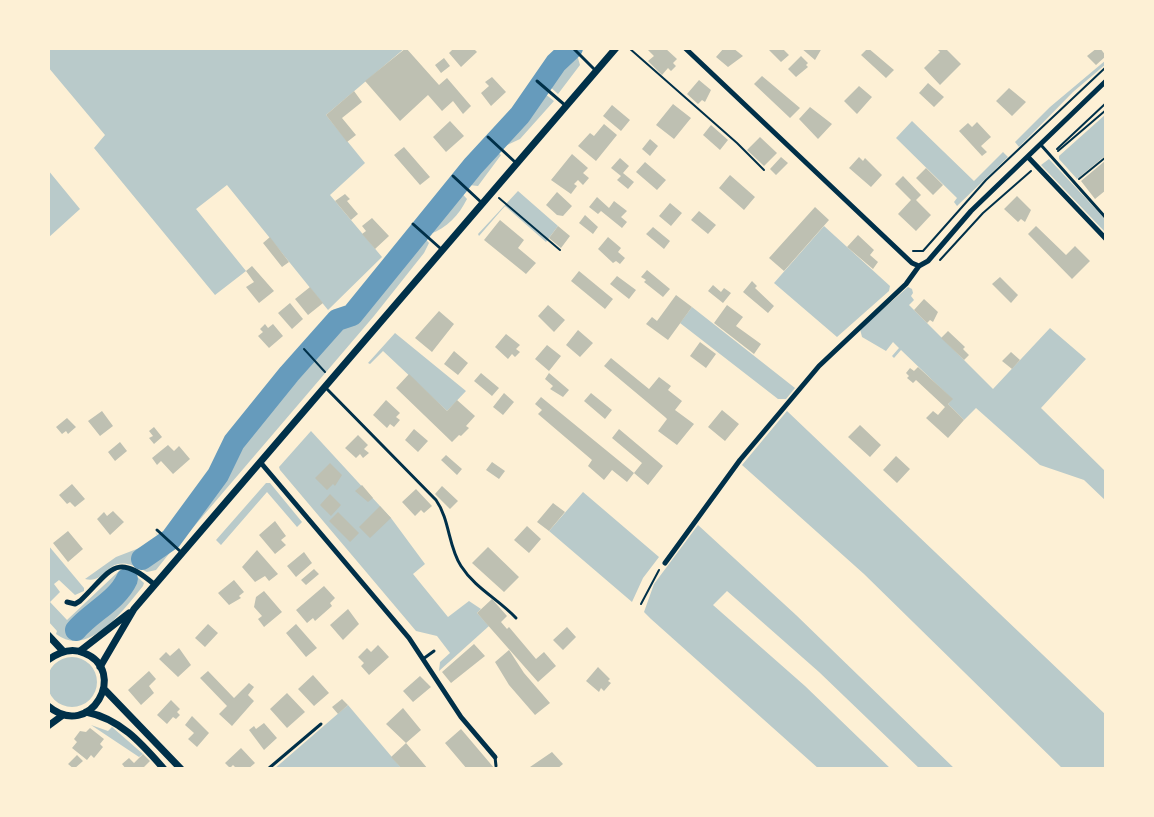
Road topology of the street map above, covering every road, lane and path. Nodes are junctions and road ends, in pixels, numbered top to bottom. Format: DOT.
graph roads {
  1 [pos="616,48"];
  2 [pos="629,48"];
  3 [pos="685,48"];
  4 [pos="574,49"];
  5 [pos="1106,67"];
  6 [pos="596,71"];
  7 [pos="538,81"];
  8 [pos="1106,81"];
  9 [pos="1106,103"];
  10 [pos="566,106"];
  11 [pos="1106,110"];
  12 [pos="489,139"];
  13 [pos="1041,145"];
  14 [pos="1050,156"];
  15 [pos="1028,157"];
  16 [pos="1106,157"];
  17 [pos="516,164"];
  18 [pos="1036,167"];
  19 [pos="764,170"];
  20 [pos="454,178"];
  21 [pos="1077,180"];
  22 [pos="492,192"];
  23 [pos="482,203"];
  24 [pos="1106,218"];
  25 [pos="414,226"];
  26 [pos="1106,239"];
  27 [pos="925,248"];
  28 [pos="910,249"];
  29 [pos="442,250"];
  30 [pos="560,250"];
  31 [pos="933,255"];
  32 [pos="919,266"];
  33 [pos="305,350"];
  34 [pos="332,379"];
  35 [pos="325,387"];
  36 [pos="261,463"];
  37 [pos="157,530"];
  38 [pos="182,554"];
  39 [pos="665,563"];
  40 [pos="155,585"];
  41 [pos="67,602"];
  42 [pos="641,604"];
  43 [pos="134,609"];
  44 [pos="516,618"];
  45 [pos="48,635"];
  46 [pos="63,651"];
  47 [pos="80,651"];
  48 [pos="434,651"];
  49 [pos="423,659"];
  50 [pos="48,660"];
  51 [pos="100,667"];
  52 [pos="104,689"];
  53 [pos="48,706"];
  54 [pos="86,712"];
  55 [pos="63,715"];
  56 [pos="321,724"];
  57 [pos="48,726"];
  58 [pos="497,758"];
  59 [pos="496,766"];
  60 [pos="164,769"];
  61 [pos="181,769"];
  62 [pos="268,769"];
  1 -- 6 [label="street"];
  2 -- 19 [label="path"];
  3 -- 32 [label="street"];
  4 -- 6 [label="lane"];
  5 -- 27 [label="path"];
  6 -- 10 [label="street"];
  7 -- 10 [label="lane"];
  8 -- 13 [label="street"];
  9 -- 14 [label="path"];
  10 -- 17 [label="street"];
  11 -- 14 [label="path"];
  12 -- 17 [label="lane"];
  13 -- 14 [label="lane"];
  13 -- 15 [label="street"];
  14 -- 24 [label="lane"];
  15 -- 18 [label="street"];
  15 -- 31 [label="street"];
  16 -- 21 [label="path"];
  17 -- 22 [label="street"];
  18 -- 26 [label="street"];
  18 -- 31 [label="path"];
  20 -- 23 [label="lane"];
  22 -- 23 [label="street"];
  22 -- 30 [label="path"];
  23 -- 29 [label="street"];
  25 -- 29 [label="lane"];
  27 -- 28 [label="path"];
  27 -- 31 [label="path"];
  29 -- 34 [label="street"];
  31 -- 32 [label="street"];
  32 -- 39 [label="street"];
  33 -- 34 [label="path"];
  34 -- 35 [label="street"];
  35 -- 36 [label="street"];
  35 -- 44 [label="lane"];
  36 -- 38 [label="street"];
  36 -- 49 [label="street"];
  37 -- 38 [label="lane"];
  38 -- 40 [label="street"];
  39 -- 42 [label="path"];
  40 -- 41 [label="street"];
  40 -- 43 [label="street"];
  43 -- 47 [label="street"];
  43 -- 51 [label="street"];
  45 -- 46 [label="street"];
  46 -- 47 [label="street"];
  46 -- 50 [label="street"];
  47 -- 51 [label="street"];
  48 -- 49 [label="lane"];
  49 -- 58 [label="street"];
  51 -- 52 [label="street"];
  52 -- 54 [label="street"];
  52 -- 61 [label="street"];
  53 -- 55 [label="street"];
  54 -- 55 [label="street"];
  54 -- 60 [label="street"];
  55 -- 57 [label="street"];
  56 -- 62 [label="lane"];
  58 -- 59 [label="lane"];
}
